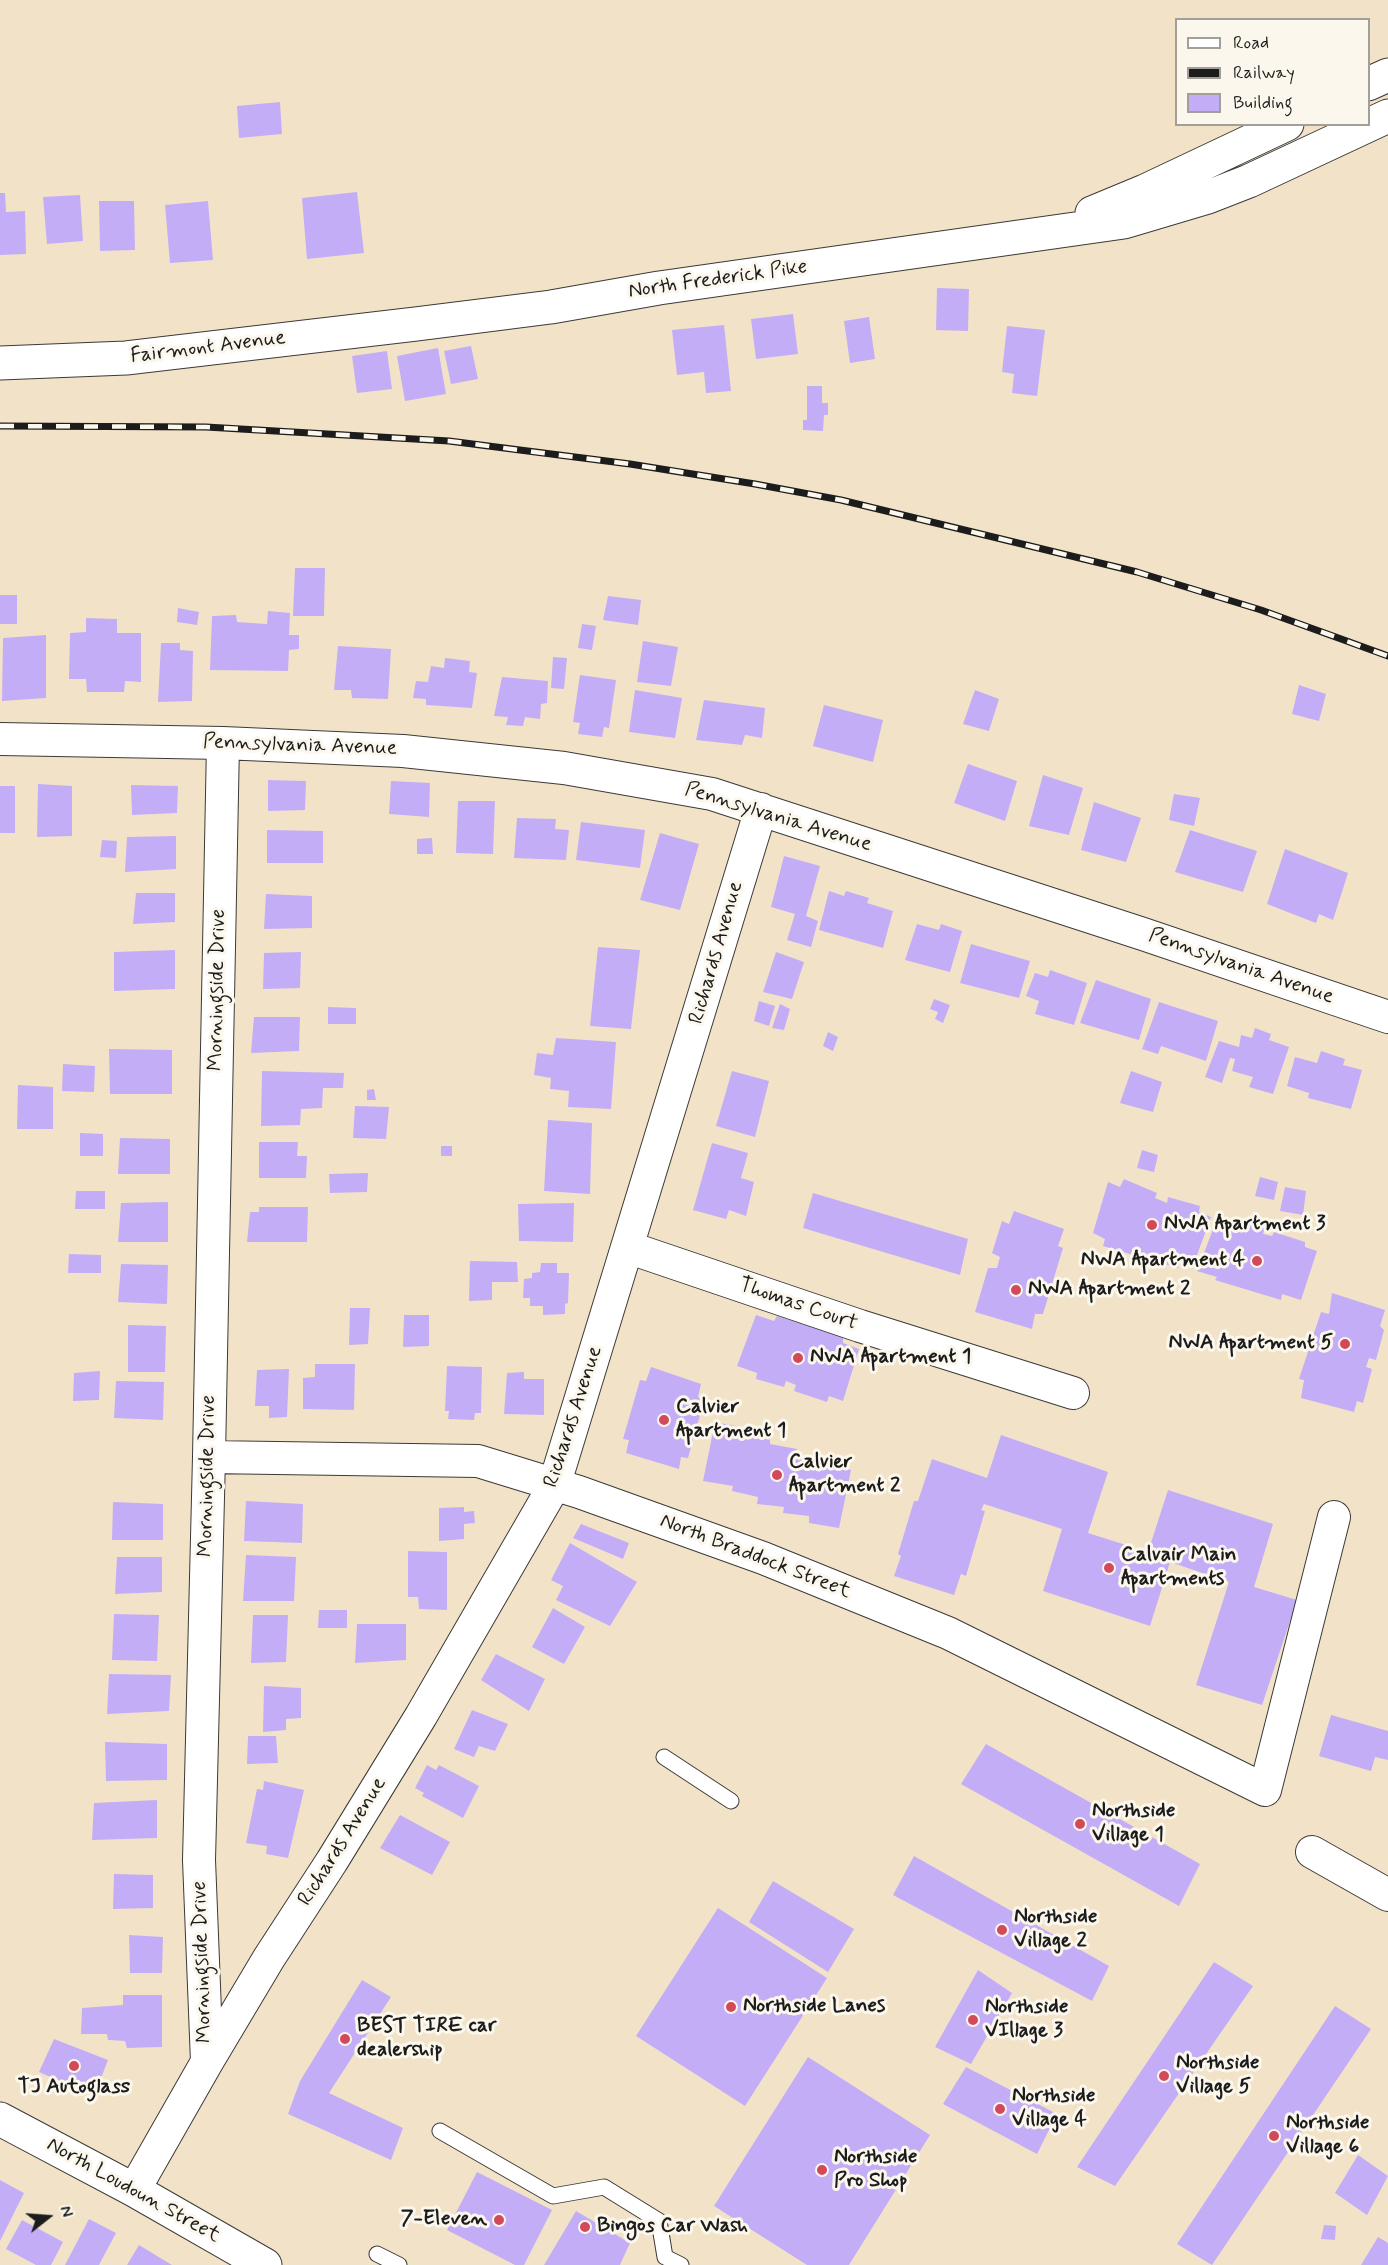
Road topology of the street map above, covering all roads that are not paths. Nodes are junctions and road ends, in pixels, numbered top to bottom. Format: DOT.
graph roads {
  1 [pos="1388,75"];
  2 [pos="1370,83"];
  3 [pos="1388,116"];
  4 [pos="1370,124"];
  5 [pos="1283,126"];
  6 [pos="1367,126"];
  7 [pos="1021,236"];
  8 [pos="416,324"];
  9 [pos="0,363"];
  10 [pos="0,739"];
  11 [pos="223,742"];
  12 [pos="761,809"];
  13 [pos="1388,1017"];
  14 [pos="627,1247"];
  15 [pos="1073,1393"];
  16 [pos="209,1457"];
  17 [pos="554,1486"];
  18 [pos="1335,1516"];
  19 [pos="664,1756"];
  20 [pos="731,1801"];
  21 [pos="1312,1852"];
  22 [pos="1388,1895"];
  23 [pos="207,2062"];
  24 [pos="0,2119"];
  25 [pos="440,2131"];
  26 [pos="134,2190"];
  27 [pos="377,2254"];
  28 [pos="663,2261"];
  29 [pos="265,2265"];
  30 [pos="399,2265"];
  31 [pos="681,2265"];
  1 -- 2 [label="main road"];
  3 -- 4 [label="main road, North Frederick Pike"];
  5 -- 7 [label="main road, North Frederick Pike"];
  6 -- 7 [label="main road, North Frederick Pike"];
  7 -- 8 [label="main road, North Frederick Pike"];
  8 -- 9 [label="main road, Fairmont Avenue"];
  10 -- 11 [label="street, Pennsylvania Avenue"];
  11 -- 12 [label="street, Pennsylvania Avenue"];
  11 -- 16 [label="street, Morningside Drive"];
  12 -- 13 [label="street, Pennsylvania Avenue"];
  12 -- 14 [label="street, Richards Avenue"];
  14 -- 15 [label="street, Thomas Court"];
  14 -- 17 [label="street, Richards Avenue"];
  16 -- 17 [label="street, North Braddock Street"];
  16 -- 23 [label="street, Morningside Drive"];
  17 -- 18 [label="street, North Braddock Street"];
  17 -- 23 [label="street, Richards Avenue"];
  19 -- 20 [label="lane"];
  21 -- 22 [label="street"];
  23 -- 26 [label="street, Morningside Drive"];
  24 -- 26 [label="main road, North Loudoun Street"];
  25 -- 28 [label="lane"];
  26 -- 29 [label="main road, North Loudoun Street"];
  27 -- 30 [label="lane"];
  28 -- 31 [label="lane"];
}
